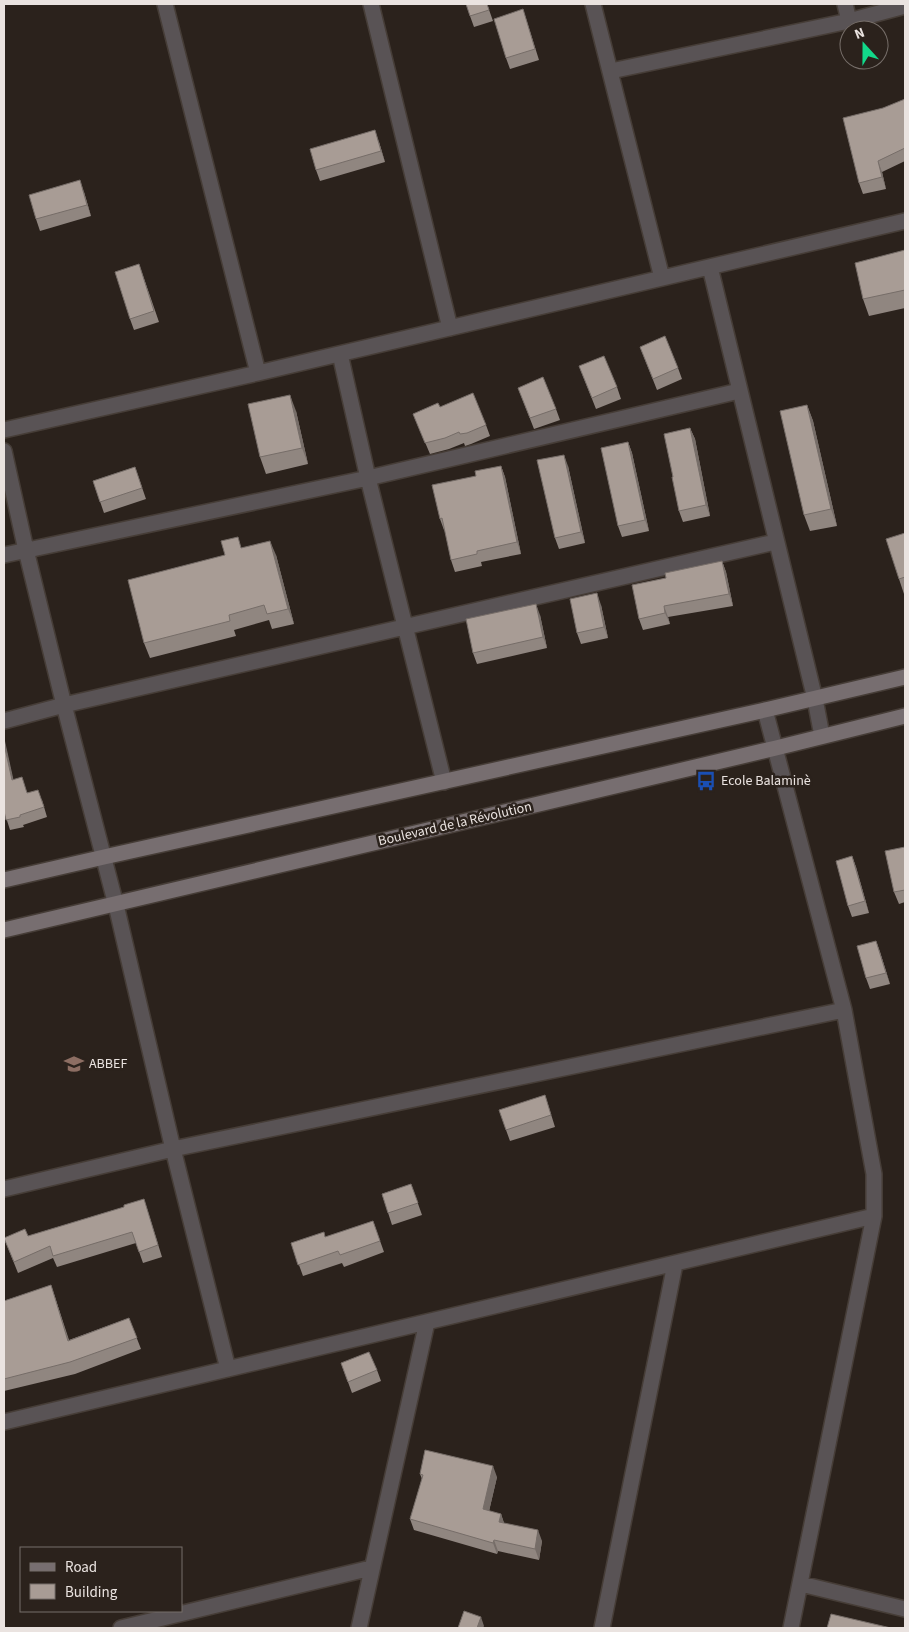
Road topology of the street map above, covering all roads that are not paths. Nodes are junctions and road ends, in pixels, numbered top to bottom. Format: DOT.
graph roads {
  1 [pos="166,4"];
  2 [pos="372,4"];
  3 [pos="594,4"];
  4 [pos="845,4"];
  5 [pos="905,6"];
  6 [pos="849,20"];
  7 [pos="853,20"];
  8 [pos="839,23"];
  9 [pos="611,71"];
  10 [pos="905,221"];
  11 [pos="710,267"];
  12 [pos="662,278"];
  13 [pos="450,328"];
  14 [pos="340,354"];
  15 [pos="258,374"];
  16 [pos="739,391"];
  17 [pos="4,430"];
  18 [pos="4,451"];
  19 [pos="368,478"];
  20 [pos="775,542"];
  21 [pos="26,550"];
  22 [pos="4,555"];
  23 [pos="406,628"];
  24 [pos="905,677"];
  25 [pos="815,699"];
  26 [pos="64,705"];
  27 [pos="765,710"];
  28 [pos="905,716"];
  29 [pos="4,721"];
  30 [pos="822,736"];
  31 [pos="776,748"];
  32 [pos="444,782"];
  33 [pos="104,857"];
  34 [pos="4,880"];
  35 [pos="116,905"];
  36 [pos="4,930"];
  37 [pos="844,1010"];
  38 [pos="173,1149"];
  39 [pos="4,1189"];
  40 [pos="874,1216"];
  41 [pos="675,1264"];
  42 [pos="427,1322"];
  43 [pos="228,1369"];
  44 [pos="4,1422"];
  45 [pos="371,1568"];
  46 [pos="801,1584"];
  47 [pos="905,1609"];
  48 [pos="121,1628"];
  49 [pos="359,1628"];
  50 [pos="602,1628"];
  51 [pos="791,1628"];
  1 -- 15 [label="street"];
  2 -- 13 [label="street"];
  3 -- 9 [label="street"];
  4 -- 6 [label="street"];
  5 -- 7 [label="street"];
  8 -- 9 [label="street"];
  9 -- 12 [label="street"];
  10 -- 11 [label="street"];
  11 -- 12 [label="street"];
  11 -- 16 [label="street"];
  12 -- 13 [label="street"];
  13 -- 14 [label="street"];
  14 -- 15 [label="street"];
  14 -- 19 [label="street"];
  15 -- 17 [label="street"];
  16 -- 19 [label="street"];
  16 -- 20 [label="street"];
  18 -- 21 [label="street"];
  19 -- 21 [label="street"];
  19 -- 23 [label="street"];
  20 -- 23 [label="street"];
  20 -- 25 [label="street"];
  21 -- 22 [label="street"];
  21 -- 26 [label="street"];
  23 -- 26 [label="street"];
  23 -- 32 [label="street"];
  24 -- 25 [label="main road"];
  25 -- 27 [label="main road"];
  25 -- 30 [label="street"];
  26 -- 29 [label="street"];
  26 -- 33 [label="street"];
  27 -- 31 [label="street"];
  27 -- 32 [label="main road"];
  28 -- 30 [label="main road, Boulevard de la Révolution"];
  30 -- 31 [label="main road, Boulevard de la Révolution"];
  31 -- 35 [label="main road, Boulevard de la Révolution"];
  31 -- 37 [label="street"];
  32 -- 33 [label="main road"];
  33 -- 34 [label="main road"];
  33 -- 35 [label="street"];
  35 -- 36 [label="main road, Boulevard de la Révolution"];
  35 -- 38 [label="street"];
  37 -- 38 [label="street"];
  37 -- 40 [label="street"];
  38 -- 39 [label="street"];
  38 -- 43 [label="street"];
  40 -- 41 [label="street"];
  40 -- 46 [label="street"];
  41 -- 42 [label="street"];
  41 -- 50 [label="street"];
  42 -- 43 [label="street"];
  42 -- 45 [label="street"];
  43 -- 44 [label="street"];
  45 -- 48 [label="street"];
  45 -- 49 [label="street"];
  46 -- 47 [label="street"];
  46 -- 51 [label="street"];
}
